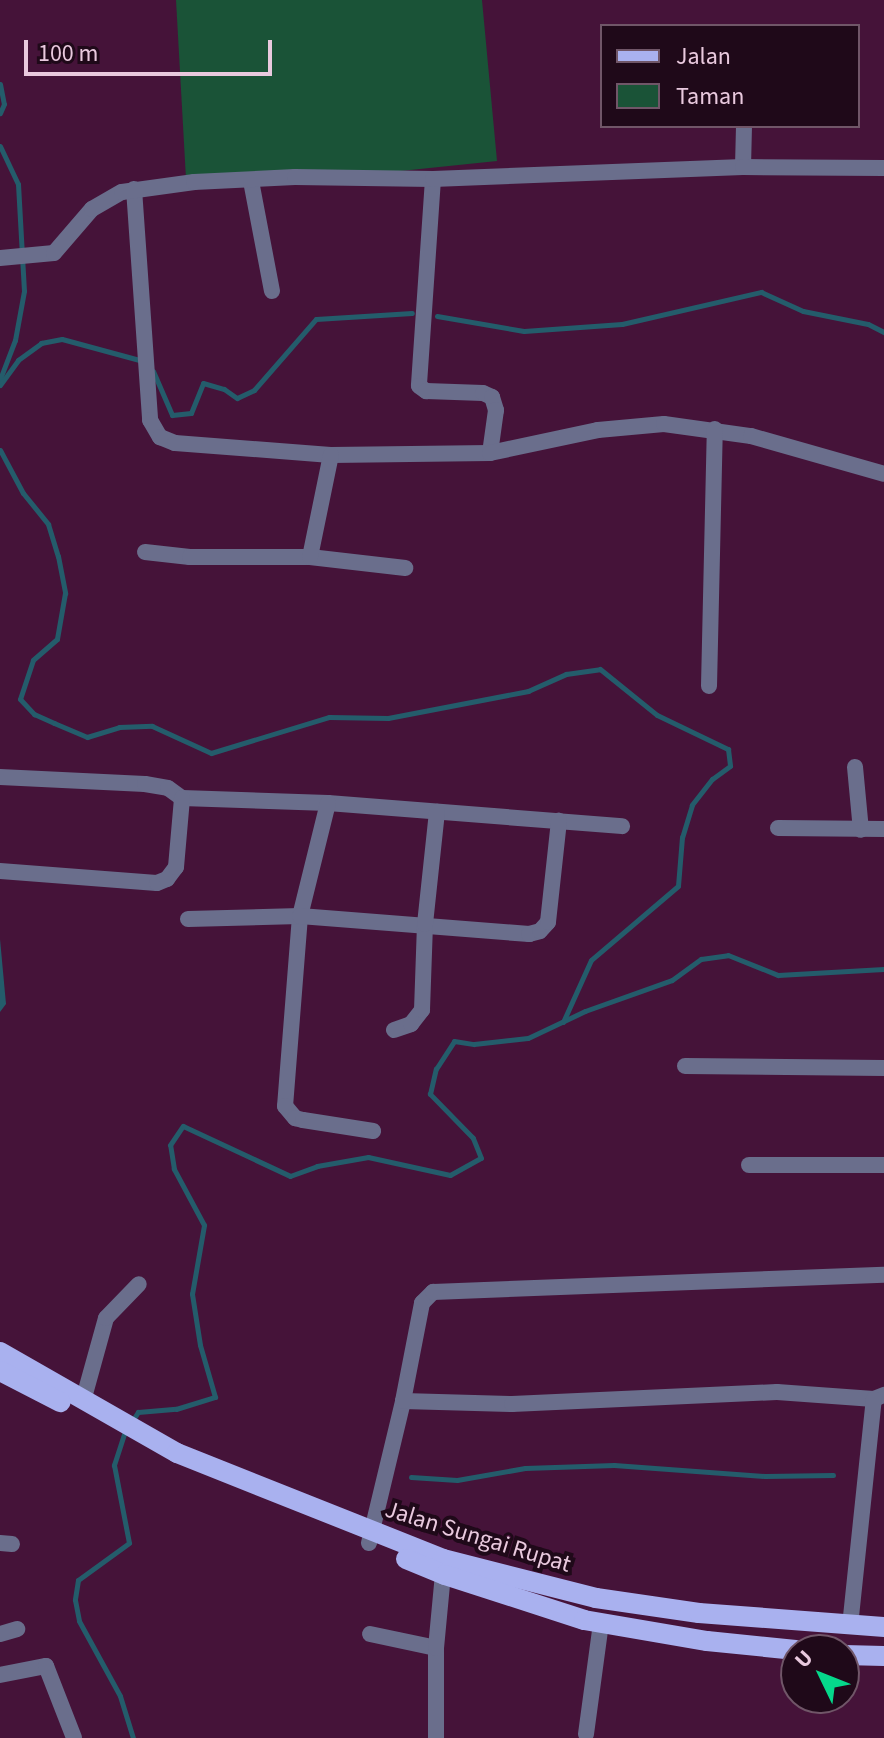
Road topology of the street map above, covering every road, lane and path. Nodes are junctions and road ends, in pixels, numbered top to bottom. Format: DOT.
graph roads {
  1 [pos="744,128"];
  2 [pos="743,167"];
  3 [pos="884,168"];
  4 [pos="433,179"];
  5 [pos="251,181"];
  6 [pos="134,189"];
  7 [pos="0,258"];
  8 [pos="272,291"];
  9 [pos="715,429"];
  10 [pos="490,453"];
  11 [pos="331,455"];
  12 [pos="884,474"];
  13 [pos="145,552"];
  14 [pos="310,557"];
  15 [pos="405,568"];
  16 [pos="709,686"];
  17 [pos="855,767"];
  18 [pos="0,777"];
  19 [pos="182,798"];
  20 [pos="328,803"];
  21 [pos="437,812"];
  22 [pos="559,821"];
  23 [pos="622,826"];
  24 [pos="778,828"];
  25 [pos="884,829"];
  26 [pos="861,830"];
  27 [pos="0,871"];
  28 [pos="300,916"];
  29 [pos="188,919"];
  30 [pos="425,924"];
  31 [pos="394,1030"];
  32 [pos="685,1066"];
  33 [pos="884,1068"];
  34 [pos="373,1131"];
  35 [pos="749,1165"];
  36 [pos="884,1165"];
  37 [pos="884,1275"];
  38 [pos="139,1284"];
  39 [pos="0,1352"];
  40 [pos="0,1371"];
  41 [pos="879,1397"];
  42 [pos="403,1401"];
  43 [pos="89,1409"];
  44 [pos="371,1538"];
  45 [pos="444,1567"];
  46 [pos="601,1623"];
  47 [pos="850,1626"];
  48 [pos="884,1627"];
  49 [pos="17,1629"];
  50 [pos="0,1634"];
  51 [pos="370,1634"];
  52 [pos="436,1648"];
  53 [pos="780,1648"];
  54 [pos="860,1655"];
  55 [pos="884,1656"];
  56 [pos="0,1675"];
  57 [pos="586,1734"];
  58 [pos="71,1737"];
  59 [pos="436,1738"];
  1 -- 2 [label="street"];
  2 -- 3 [label="street"];
  2 -- 4 [label="street"];
  4 -- 5 [label="street"];
  4 -- 10 [label="street"];
  5 -- 6 [label="street"];
  5 -- 8 [label="street"];
  6 -- 7 [label="street"];
  6 -- 11 [label="street"];
  9 -- 10 [label="street"];
  9 -- 12 [label="street"];
  9 -- 16 [label="street"];
  10 -- 11 [label="street"];
  11 -- 14 [label="street"];
  13 -- 14 [label="street"];
  14 -- 15 [label="street"];
  17 -- 26 [label="street"];
  18 -- 19 [label="street"];
  19 -- 20 [label="street"];
  19 -- 27 [label="street"];
  20 -- 21 [label="street"];
  20 -- 28 [label="street"];
  21 -- 22 [label="street"];
  21 -- 30 [label="street"];
  22 -- 23 [label="street"];
  22 -- 30 [label="street"];
  24 -- 26 [label="street"];
  25 -- 26 [label="street"];
  28 -- 29 [label="street"];
  28 -- 30 [label="street"];
  28 -- 34 [label="street"];
  30 -- 31 [label="street"];
  32 -- 33 [label="street"];
  35 -- 36 [label="street"];
  37 -- 42 [label="street"];
  38 -- 43 [label="street"];
  39 -- 43 [label="main road, Jalan Sungai Rupat"];
  40 -- 43 [label="main road, Jalan Sungai Rupat"];
  41 -- 42 [label="street"];
  41 -- 47 [label="street"];
  42 -- 44 [label="street"];
  43 -- 44 [label="main road, Jalan Sungai Rupat"];
  44 -- 45 [label="main road, Jalan Sungai Rupat"];
  45 -- 46 [label="main road, Jalan Sungai Rupat"];
  45 -- 47 [label="main road, Jalan Sungai Rupat"];
  45 -- 52 [label="street"];
  46 -- 53 [label="main road, Jalan Sungai Rupat"];
  46 -- 57 [label="street"];
  47 -- 48 [label="main road, Jalan Sungai Rupat"];
  49 -- 50 [label="street"];
  51 -- 52 [label="street"];
  52 -- 59 [label="street"];
  54 -- 55 [label="main road"];
  56 -- 58 [label="street"];
}
